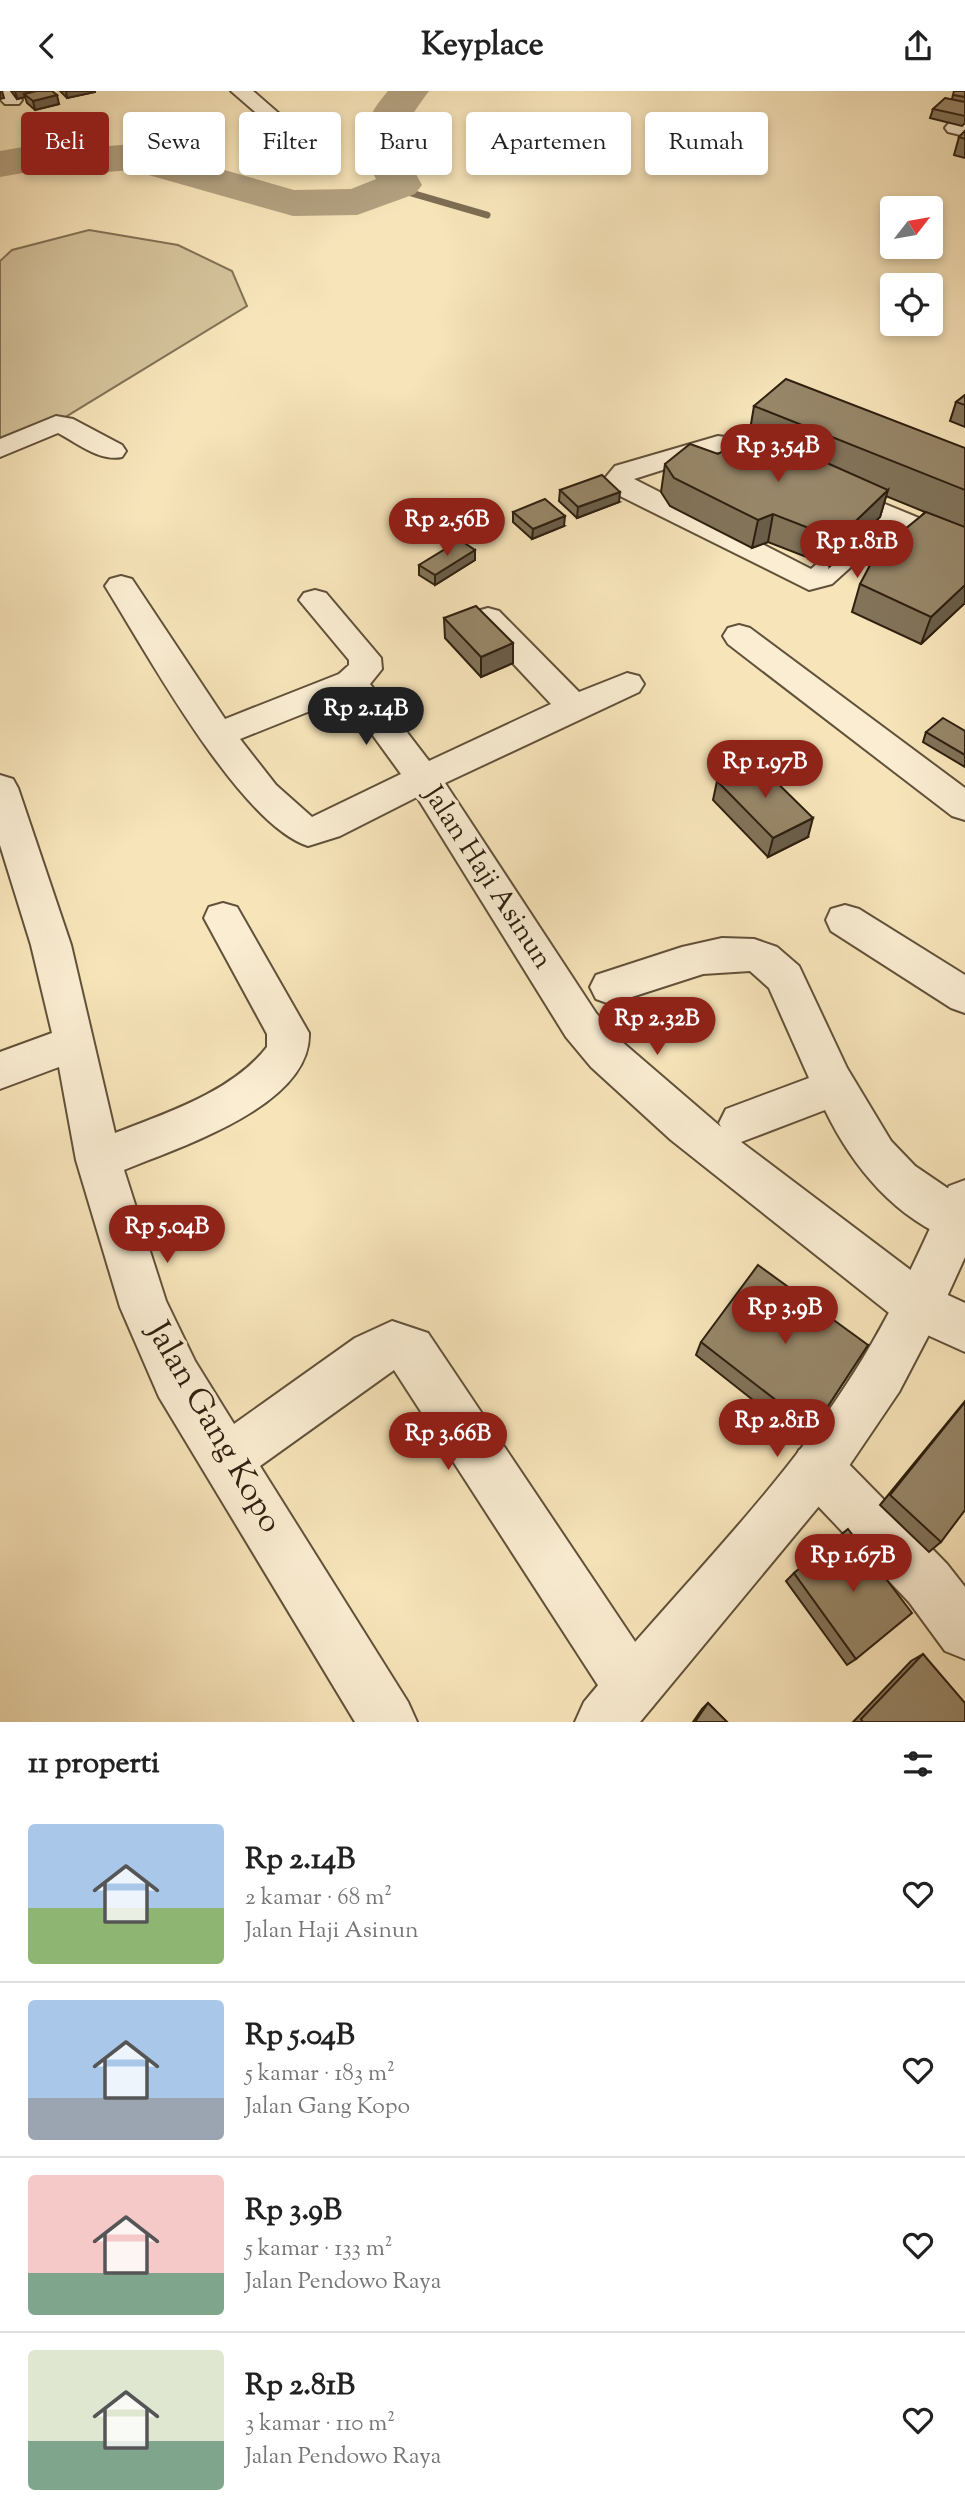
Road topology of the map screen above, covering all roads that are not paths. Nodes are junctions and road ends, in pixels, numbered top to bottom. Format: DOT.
graph roads {
  1 [pos="241,91"];
  2 [pos="266,112"];
  3 [pos="0,449"];
  4 [pos="112,451"];
  5 [pos="890,516"];
  6 [pos="965,548"];
  7 [pos="121,586"];
  8 [pos="315,600"];
  9 [pos="488,618"];
  10 [pos="739,636"];
  11 [pos="351,682"];
  12 [pos="627,684"];
  13 [pos="574,707"];
  14 [pos="217,735"];
  15 [pos="424,779"];
  16 [pos="0,788"];
  17 [pos="965,807"];
  18 [pos="223,918"];
  19 [pos="845,920"];
  20 [pos="610,988"];
  21 [pos="965,996"];
  22 [pos="75,1042"];
  23 [pos="0,1071"];
  24 [pos="836,1087"];
  25 [pos="741,1123"];
  26 [pos="99,1160"];
  27 [pos="961,1211"];
  28 [pos="920,1307"];
  29 [pos="965,1328"];
  30 [pos="226,1460"];
  31 [pos="817,1468"];
  32 [pos="965,1631"];
  33 [pos="618,1705"];
  34 [pos="388,1722"];
  1 -- 2 [label="street"];
  3 -- 4 [label="street"];
  5 -- 5 [label="street"];
  5 -- 6 [label="street"];
  7 -- 14 [label="street"];
  8 -- 11 [label="street"];
  9 -- 13 [label="street"];
  10 -- 17 [label="street"];
  11 -- 14 [label="street"];
  11 -- 15 [label="street, Jalan Haji Asinun"];
  12 -- 13 [label="street"];
  13 -- 15 [label="street"];
  14 -- 15 [label="street"];
  15 -- 28 [label="street, Jalan Haji Asinun"];
  16 -- 22 [label="street, Jalan Gang Kopo"];
  18 -- 26 [label="street"];
  19 -- 21 [label="street"];
  20 -- 24 [label="street"];
  22 -- 23 [label="street"];
  22 -- 26 [label="street, Jalan Gang Kopo"];
  24 -- 25 [label="street"];
  24 -- 27 [label="street"];
  26 -- 30 [label="street, Jalan Gang Kopo"];
  27 -- 28 [label="street"];
  28 -- 29 [label="street, Jalan Haji Asinun"];
  28 -- 31 [label="street"];
  30 -- 33 [label="street"];
  30 -- 34 [label="street, Jalan Gang Kopo"];
  31 -- 32 [label="street"];
  31 -- 33 [label="street"];
}
